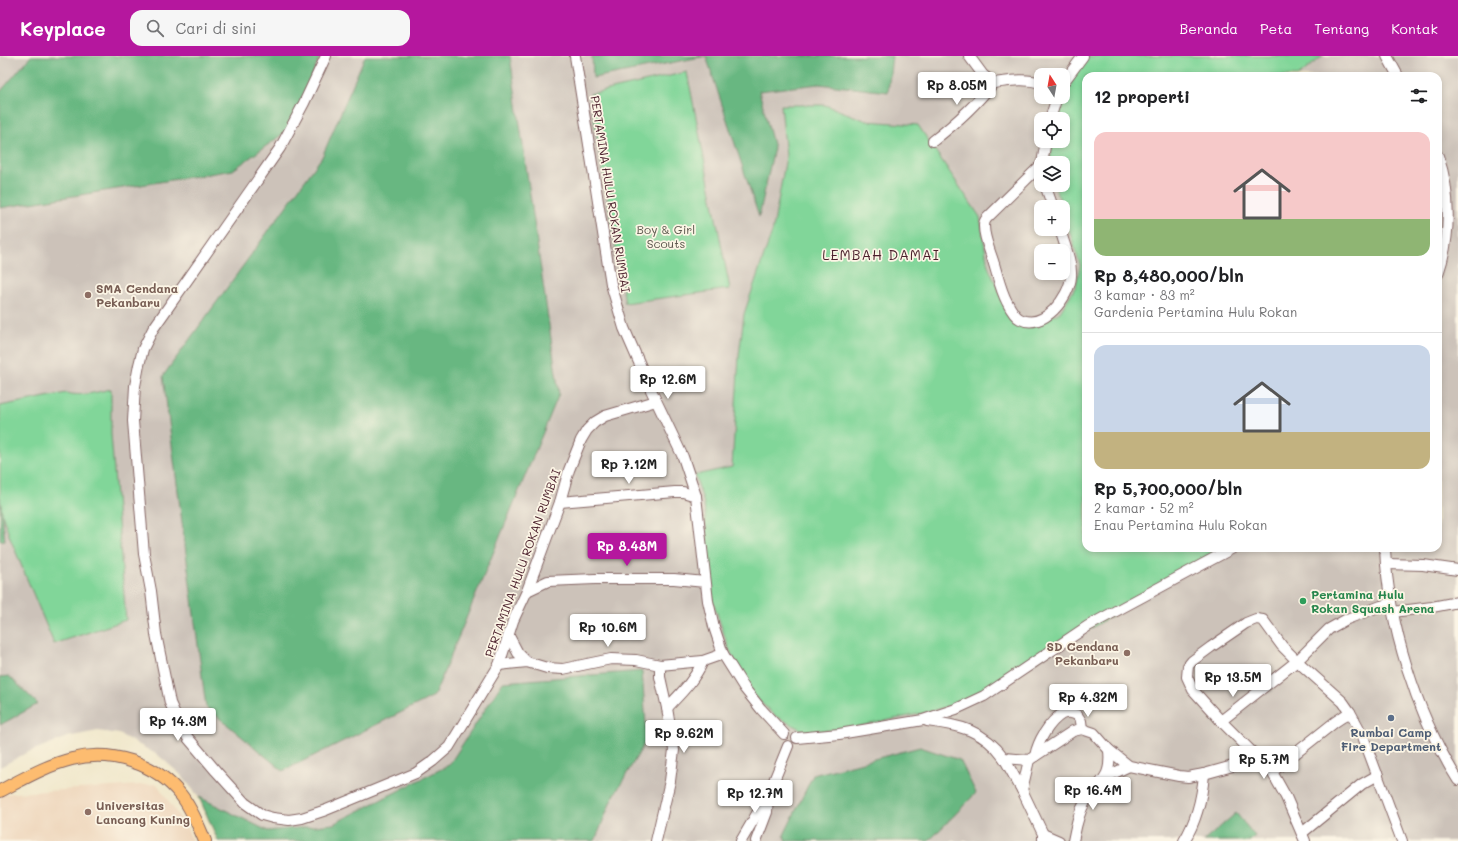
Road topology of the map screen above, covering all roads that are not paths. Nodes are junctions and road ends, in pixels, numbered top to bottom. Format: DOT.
graph roads {
  1 [pos="326,56"];
  2 [pos="575,56"];
  3 [pos="969,56"];
  4 [pos="1083,56"];
  5 [pos="1387,56"];
  6 [pos="1396,72"];
  7 [pos="1070,74"];
  8 [pos="1034,81"];
  9 [pos="993,83"];
  10 [pos="933,141"];
  11 [pos="1034,172"];
  12 [pos="1442,172"];
  13 [pos="1062,236"];
  14 [pos="1442,258"];
  15 [pos="656,401"];
  16 [pos="696,496"];
  17 [pos="560,502"];
  18 [pos="1226,552"];
  19 [pos="1385,552"];
  20 [pos="1386,564"];
  21 [pos="534,568"];
  22 [pos="1458,570"];
  23 [pos="548,581"];
  24 [pos="705,582"];
  25 [pos="527,591"];
  26 [pos="1458,602"];
  27 [pos="1392,607"];
  28 [pos="509,636"];
  29 [pos="723,654"];
  30 [pos="703,661"];
  31 [pos="1297,661"];
  32 [pos="527,662"];
  33 [pos="499,665"];
  34 [pos="660,665"];
  35 [pos="667,708"];
  36 [pos="1350,712"];
  37 [pos="923,720"];
  38 [pos="1221,721"];
  39 [pos="1082,729"];
  40 [pos="784,734"];
  41 [pos="797,738"];
  42 [pos="788,746"];
  43 [pos="1109,750"];
  44 [pos="1004,758"];
  45 [pos="1032,758"];
  46 [pos="1258,759"];
  47 [pos="1130,766"];
  48 [pos="1272,772"];
  49 [pos="1204,774"];
  50 [pos="1378,775"];
  51 [pos="1106,777"];
  52 [pos="1458,780"];
  53 [pos="1022,790"];
  54 [pos="0,791"];
  55 [pos="769,793"];
  56 [pos="1043,837"];
  57 [pos="1303,837"];
  58 [pos="1398,839"];
  59 [pos="205,841"];
  60 [pos="656,841"];
  61 [pos="741,841"];
  62 [pos="756,841"];
  63 [pos="1059,841"];
  64 [pos="1073,841"];
  65 [pos="1184,841"];
  1 -- 33 [label="street, PERTAMINA HULU ROKAN RUMBAI"];
  2 -- 15 [label="street, PERTAMINA HULU ROKAN RUMBAI"];
  3 -- 9 [label="street"];
  4 -- 7 [label="street"];
  5 -- 6 [label="street"];
  8 -- 9 [label="street"];
  9 -- 10 [label="street"];
  11 -- 13 [label="street"];
  12 -- 14 [label="street"];
  15 -- 16 [label="street, PERTAMINA HULU ROKAN RUMBAI"];
  15 -- 17 [label="street, PERTAMINA HULU ROKAN RUMBAI"];
  16 -- 17 [label="street"];
  16 -- 24 [label="street, PERTAMINA HULU ROKAN RUMBAI"];
  17 -- 21 [label="street, PERTAMINA HULU ROKAN RUMBAI"];
  18 -- 37 [label="street"];
  19 -- 20 [label="street"];
  20 -- 22 [label="street"];
  20 -- 27 [label="street"];
  21 -- 23 [label="street"];
  21 -- 25 [label="street, PERTAMINA HULU ROKAN RUMBAI"];
  23 -- 24 [label="street"];
  23 -- 25 [label="street"];
  24 -- 29 [label="street, PERTAMINA HULU ROKAN RUMBAI"];
  25 -- 28 [label="street, PERTAMINA HULU ROKAN RUMBAI"];
  26 -- 27 [label="street"];
  27 -- 31 [label="street"];
  27 -- 52 [label="street"];
  28 -- 32 [label="street"];
  28 -- 33 [label="street, PERTAMINA HULU ROKAN RUMBAI"];
  29 -- 30 [label="street"];
  29 -- 40 [label="street, PERTAMINA HULU ROKAN RUMBAI"];
  30 -- 34 [label="street"];
  30 -- 35 [label="street"];
  31 -- 36 [label="street"];
  31 -- 38 [label="street"];
  31 -- 38 [label="street"];
  32 -- 33 [label="street"];
  32 -- 34 [label="street"];
  34 -- 35 [label="street"];
  35 -- 60 [label="street"];
  36 -- 48 [label="street"];
  36 -- 50 [label="street"];
  37 -- 41 [label="street"];
  37 -- 44 [label="street"];
  38 -- 46 [label="street"];
  39 -- 43 [label="street"];
  39 -- 45 [label="street"];
  39 -- 45 [label="street"];
  40 -- 41 [label="street"];
  40 -- 42 [label="street"];
  41 -- 42 [label="street"];
  42 -- 55 [label="street"];
  43 -- 47 [label="street"];
  43 -- 51 [label="street"];
  44 -- 45 [label="street"];
  44 -- 53 [label="street"];
  45 -- 53 [label="street"];
  46 -- 48 [label="street"];
  46 -- 49 [label="street"];
  47 -- 49 [label="street"];
  47 -- 51 [label="street"];
  48 -- 57 [label="street"];
  49 -- 65 [label="street"];
  50 -- 57 [label="street"];
  50 -- 58 [label="street"];
  51 -- 64 [label="street"];
  53 -- 56 [label="street"];
  54 -- 59 [label="main road"];
  55 -- 61 [label="street"];
  55 -- 62 [label="street"];
  56 -- 63 [label="street"];
}
